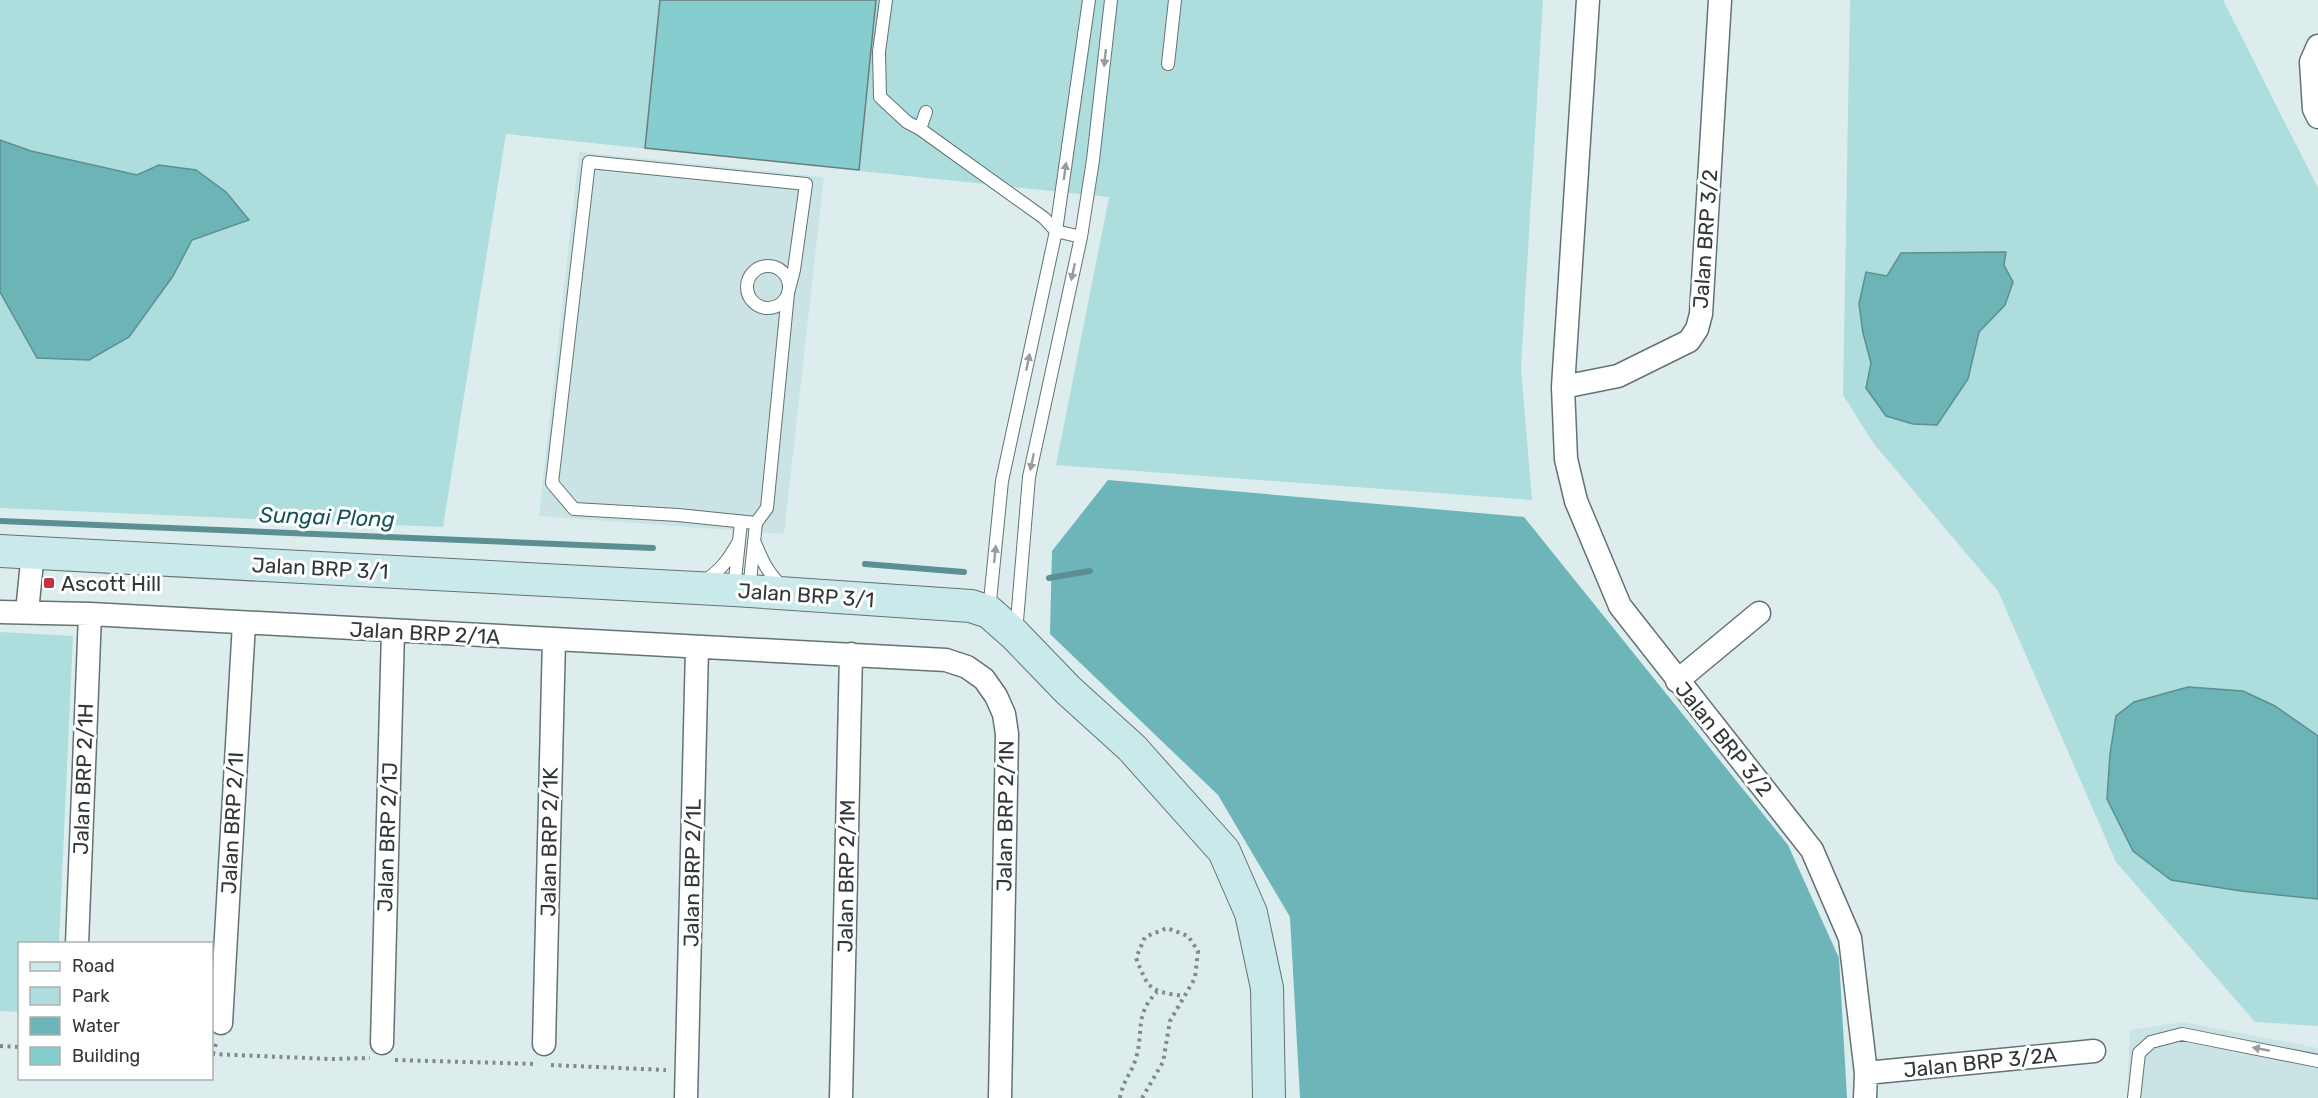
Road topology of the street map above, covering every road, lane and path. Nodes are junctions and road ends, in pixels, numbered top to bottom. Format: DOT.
graph roads {
  1 [pos="886,0"];
  2 [pos="1089,0"];
  3 [pos="1111,0"];
  4 [pos="1175,0"];
  5 [pos="1588,0"];
  6 [pos="1719,0"];
  7 [pos="2318,46"];
  8 [pos="1168,64"];
  9 [pos="926,112"];
  10 [pos="2318,117"];
  11 [pos="920,129"];
  12 [pos="1056,231"];
  13 [pos="1081,237"];
  14 [pos="1563,387"];
  15 [pos="741,522"];
  16 [pos="756,524"];
  17 [pos="739,541"];
  18 [pos="754,542"];
  19 [pos="0,551"];
  20 [pos="33,552"];
  21 [pos="690,588"];
  22 [pos="742,591"];
  23 [pos="792,594"];
  24 [pos="0,612"];
  25 [pos="27,612"];
  26 [pos="989,612"];
  27 [pos="1759,613"];
  28 [pos="90,614"];
  29 [pos="244,623"];
  30 [pos="393,631"];
  31 [pos="1015,635"];
  32 [pos="554,639"];
  33 [pos="697,648"];
  34 [pos="850,654"];
  35 [pos="1677,681"];
  36 [pos="77,942"];
  37 [pos="1157,992"];
  38 [pos="1183,996"];
  39 [pos="221,1023"];
  40 [pos="544,1044"];
  41 [pos="0,1046"];
  42 [pos="18,1047"];
  43 [pos="2094,1051"];
  44 [pos="213,1054"];
  45 [pos="386,1054"];
  46 [pos="2318,1061"];
  47 [pos="673,1072"];
  48 [pos="1866,1073"];
  49 [pos="687,1098"];
  50 [pos="841,1098"];
  51 [pos="1000,1098"];
  52 [pos="1120,1098"];
  53 [pos="1142,1098"];
  54 [pos="1269,1098"];
  55 [pos="1865,1098"];
  56 [pos="2134,1098"];
  1 -- 11 [label="lane"];
  12 -- 2 [label="lane, one-way"];
  3 -- 13 [label="lane, one-way"];
  4 -- 8 [label="lane"];
  5 -- 14 [label="street, Jalan BRP 3/2"];
  6 -- 14 [label="street, Jalan BRP 3/2"];
  7 -- 10 [label="street"];
  9 -- 11 [label="lane"];
  11 -- 12 [label="lane"];
  12 -- 13 [label="lane"];
  26 -- 12 [label="lane, one-way"];
  13 -- 31 [label="lane, one-way"];
  14 -- 35 [label="street, Jalan BRP 3/2"];
  15 -- 16 [label="lane"];
  15 -- 16 [label="lane"];
  15 -- 17 [label="lane"];
  16 -- 18 [label="lane"];
  17 -- 21 [label="lane"];
  17 -- 22 [label="lane"];
  18 -- 22 [label="lane"];
  18 -- 23 [label="lane"];
  19 -- 20 [label="street, Jalan BRP 3/1"];
  20 -- 21 [label="street, Jalan BRP 3/1"];
  20 -- 25 [label="street"];
  21 -- 22 [label="street, Jalan BRP 3/1"];
  22 -- 23 [label="street, Jalan BRP 3/1"];
  23 -- 26 [label="street, Jalan BRP 3/1"];
  24 -- 25 [label="street, Jalan BRP 2/1A"];
  25 -- 28 [label="street, Jalan BRP 2/1A"];
  26 -- 31 [label="street, Jalan BRP 3/1"];
  27 -- 35 [label="street"];
  28 -- 29 [label="street, Jalan BRP 2/1A"];
  28 -- 36 [label="street, Jalan BRP 2/1H"];
  29 -- 30 [label="street, Jalan BRP 2/1A"];
  29 -- 39 [label="street, Jalan BRP 2/1I"];
  30 -- 32 [label="street, Jalan BRP 2/1A"];
  30 -- 45 [label="street, Jalan BRP 2/1J"];
  31 -- 54 [label="street, Jalan BRP 3/1"];
  32 -- 33 [label="street, Jalan BRP 2/1A"];
  32 -- 40 [label="street, Jalan BRP 2/1K"];
  33 -- 34 [label="street, Jalan BRP 2/1A"];
  33 -- 49 [label="street, Jalan BRP 2/1L"];
  34 -- 50 [label="street, Jalan BRP 2/1M"];
  34 -- 51 [label="street, Jalan BRP 2/1N"];
  35 -- 48 [label="street, Jalan BRP 3/2"];
  37 -- 38 [label="path"];
  37 -- 38 [label="path"];
  37 -- 52 [label="path"];
  38 -- 53 [label="path"];
  41 -- 42 [label="path"];
  43 -- 48 [label="street, Jalan BRP 3/2A"];
  44 -- 45 [label="path"];
  45 -- 47 [label="path"];
  46 -- 56 [label="lane, one-way"];
  48 -- 55 [label="street, Jalan BRP 3/2"];
}
